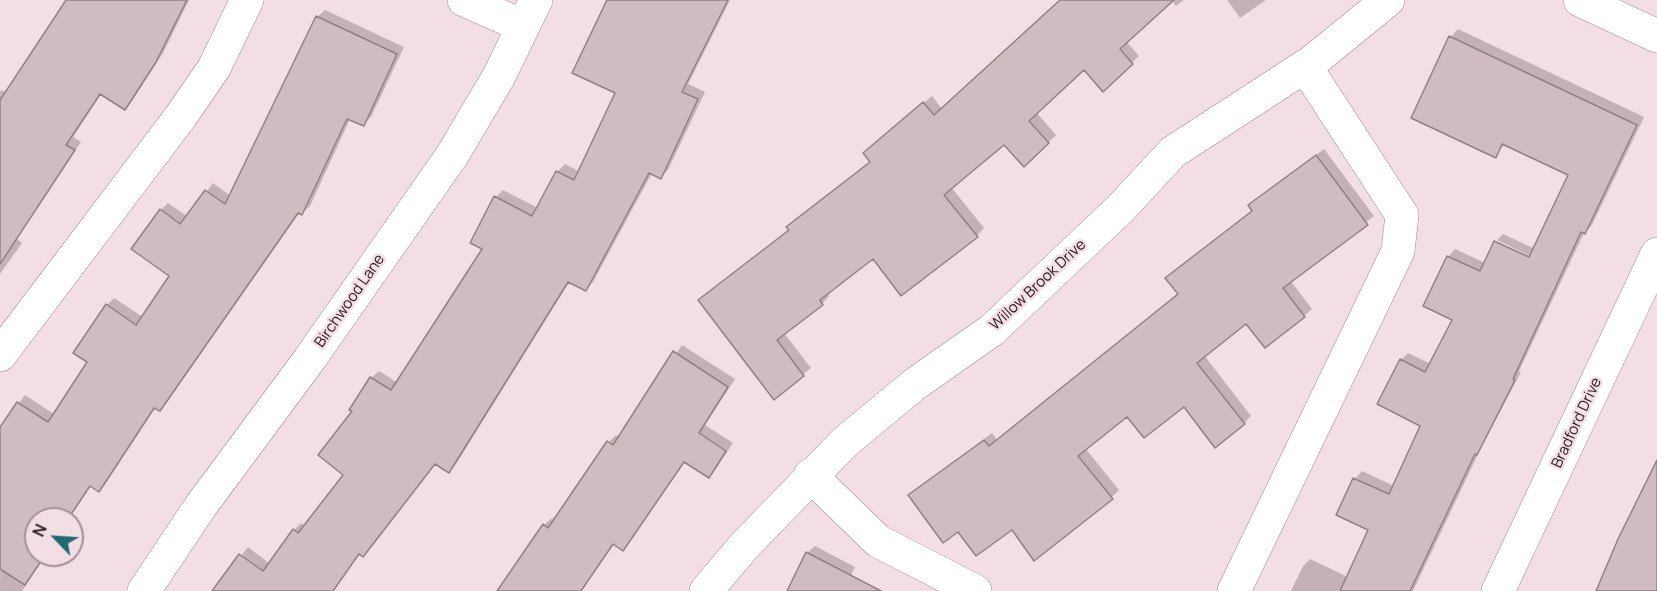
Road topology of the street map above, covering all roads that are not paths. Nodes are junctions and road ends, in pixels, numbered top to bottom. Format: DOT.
graph roads {
  1 [pos="247,0"];
  2 [pos="464,0"];
  3 [pos="1388,0"];
  4 [pos="1580,0"];
  5 [pos="530,13"];
  6 [pos="1657,36"];
  7 [pos="1305,66"];
  8 [pos="1657,254"];
  9 [pos="0,355"];
  10 [pos="810,476"];
  11 [pos="144,591"];
  12 [pos="706,591"];
  13 [pos="975,591"];
  14 [pos="1234,591"];
  15 [pos="1498,591"];
  1 -- 9 [label="street"];
  2 -- 5 [label="street"];
  3 -- 7 [label="street, Willow Brook Drive"];
  4 -- 6 [label="street"];
  5 -- 11 [label="street, Birchwood Lane"];
  7 -- 10 [label="street, Willow Brook Drive"];
  7 -- 14 [label="street"];
  8 -- 15 [label="street, Bradford Drive"];
  10 -- 12 [label="street, Willow Brook Drive"];
  10 -- 13 [label="street"];
}
